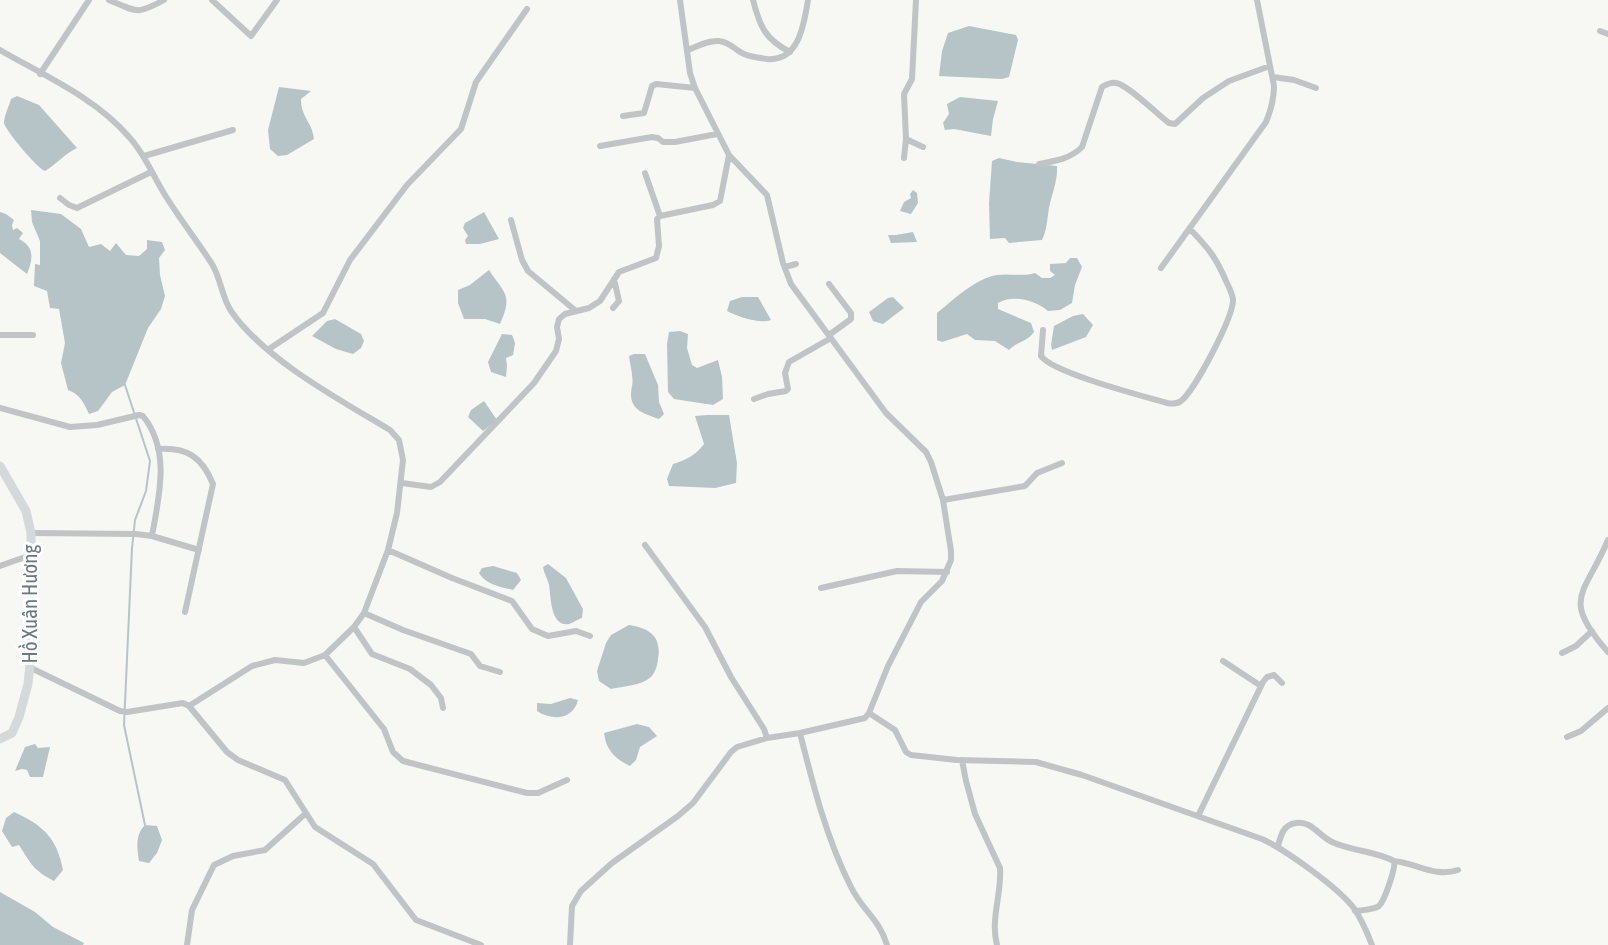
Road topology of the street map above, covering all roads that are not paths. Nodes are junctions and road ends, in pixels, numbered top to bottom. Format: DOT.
graph roads {
  1 [pos="89,0"];
  2 [pos="110,0"];
  3 [pos="164,0"];
  4 [pos="212,0"];
  5 [pos="277,0"];
  6 [pos="680,0"];
  7 [pos="753,0"];
  8 [pos="808,0"];
  9 [pos="916,0"];
  10 [pos="1257,0"];
  11 [pos="527,9"];
  12 [pos="1600,31"];
  13 [pos="1608,34"];
  14 [pos="0,50"];
  15 [pos="688,50"];
  16 [pos="790,52"];
  17 [pos="1270,66"];
  18 [pos="40,74"];
  19 [pos="1273,77"];
  20 [pos="695,88"];
  21 [pos="1316,88"];
  22 [pos="623,116"];
  23 [pos="233,130"];
  24 [pos="717,134"];
  25 [pos="906,139"];
  26 [pos="600,146"];
  27 [pos="923,147"];
  28 [pos="729,155"];
  29 [pos="144,156"];
  30 [pos="904,158"];
  31 [pos="1039,164"];
  32 [pos="151,172"];
  33 [pos="645,173"];
  34 [pos="60,198"];
  35 [pos="660,216"];
  36 [pos="511,220"];
  37 [pos="1190,229"];
  38 [pos="796,264"];
  39 [pos="784,267"];
  40 [pos="1161,268"];
  41 [pos="614,278"];
  42 [pos="829,284"];
  43 [pos="613,308"];
  44 [pos="576,311"];
  45 [pos="1043,330"];
  46 [pos="0,335"];
  47 [pos="33,335"];
  48 [pos="830,336"];
  49 [pos="269,349"];
  50 [pos="754,399"];
  51 [pos="0,408"];
  52 [pos="158,449"];
  53 [pos="1062,463"];
  54 [pos="0,466"];
  55 [pos="402,483"];
  56 [pos="942,500"];
  57 [pos="31,533"];
  58 [pos="152,536"];
  59 [pos="1608,540"];
  60 [pos="645,545"];
  61 [pos="199,550"];
  62 [pos="388,550"];
  63 [pos="31,555"];
  64 [pos="0,566"];
  65 [pos="947,572"];
  66 [pos="821,588"];
  67 [pos="185,612"];
  68 [pos="364,613"];
  69 [pos="354,627"];
  70 [pos="1592,631"];
  71 [pos="590,636"];
  72 [pos="1608,652"];
  73 [pos="1562,653"];
  74 [pos="325,655"];
  75 [pos="1223,661"];
  76 [pos="31,668"];
  77 [pos="500,672"];
  78 [pos="1282,683"];
  79 [pos="1261,686"];
  80 [pos="189,706"];
  81 [pos="443,708"];
  82 [pos="1608,708"];
  83 [pos="870,713"];
  84 [pos="800,733"];
  85 [pos="1567,737"];
  86 [pos="767,738"];
  87 [pos="0,739"];
  88 [pos="962,760"];
  89 [pos="567,780"];
  90 [pos="305,814"];
  91 [pos="1198,816"];
  92 [pos="1278,846"];
  93 [pos="1394,861"];
  94 [pos="1458,870"];
  95 [pos="1355,911"];
  96 [pos="187,945"];
  97 [pos="480,945"];
  98 [pos="570,945"];
  99 [pos="887,945"];
  100 [pos="997,945"];
  101 [pos="1372,945"];
  1 -- 18 [label="street"];
  2 -- 3 [label="street"];
  4 -- 5 [label="street"];
  6 -- 15 [label="street"];
  7 -- 16 [label="street"];
  8 -- 16 [label="street"];
  9 -- 25 [label="street"];
  10 -- 17 [label="street"];
  11 -- 49 [label="street"];
  12 -- 13 [label="street"];
  14 -- 18 [label="street"];
  15 -- 16 [label="street"];
  15 -- 20 [label="street"];
  17 -- 19 [label="street"];
  17 -- 31 [label="street"];
  18 -- 29 [label="street"];
  19 -- 21 [label="street"];
  19 -- 37 [label="street"];
  20 -- 22 [label="street"];
  20 -- 24 [label="street"];
  23 -- 29 [label="street"];
  24 -- 26 [label="street"];
  24 -- 28 [label="street"];
  25 -- 27 [label="street"];
  25 -- 30 [label="street"];
  28 -- 35 [label="street"];
  28 -- 39 [label="street"];
  29 -- 32 [label="street"];
  32 -- 34 [label="street"];
  32 -- 49 [label="street"];
  33 -- 35 [label="street"];
  35 -- 41 [label="street"];
  36 -- 44 [label="street"];
  37 -- 40 [label="street"];
  37 -- 45 [label="street"];
  38 -- 39 [label="street"];
  39 -- 48 [label="street"];
  41 -- 43 [label="street"];
  41 -- 44 [label="street"];
  42 -- 48 [label="street"];
  44 -- 55 [label="street"];
  46 -- 47 [label="street"];
  48 -- 50 [label="street"];
  48 -- 56 [label="street"];
  49 -- 55 [label="street"];
  51 -- 52 [label="street"];
  52 -- 58 [label="street"];
  52 -- 61 [label="street"];
  53 -- 56 [label="street"];
  54 -- 57 [label="street, Hồ Xuân Hương"];
  55 -- 62 [label="street"];
  56 -- 65 [label="street"];
  57 -- 58 [label="street"];
  57 -- 63 [label="street, Hồ Xuân Hương"];
  58 -- 61 [label="street"];
  59 -- 70 [label="street"];
  60 -- 86 [label="street"];
  61 -- 67 [label="street"];
  62 -- 68 [label="street"];
  62 -- 71 [label="street"];
  63 -- 64 [label="street"];
  63 -- 76 [label="street, Hồ Xuân Hương"];
  65 -- 66 [label="street"];
  65 -- 83 [label="street"];
  68 -- 69 [label="street"];
  68 -- 77 [label="street"];
  69 -- 74 [label="street"];
  69 -- 81 [label="street"];
  70 -- 72 [label="street"];
  70 -- 73 [label="street"];
  74 -- 80 [label="street"];
  74 -- 89 [label="street"];
  75 -- 79 [label="street"];
  76 -- 80 [label="street"];
  76 -- 87 [label="street, Hồ Xuân Hương"];
  78 -- 79 [label="street"];
  79 -- 91 [label="street"];
  80 -- 90 [label="street"];
  82 -- 85 [label="street"];
  83 -- 84 [label="street"];
  83 -- 88 [label="street"];
  84 -- 86 [label="street"];
  84 -- 99 [label="street"];
  86 -- 98 [label="street"];
  88 -- 91 [label="street"];
  88 -- 100 [label="street"];
  90 -- 96 [label="street"];
  90 -- 97 [label="street"];
  91 -- 92 [label="street"];
  92 -- 93 [label="street"];
  92 -- 95 [label="street"];
  93 -- 94 [label="street"];
  93 -- 95 [label="street"];
  95 -- 101 [label="street"];
}
